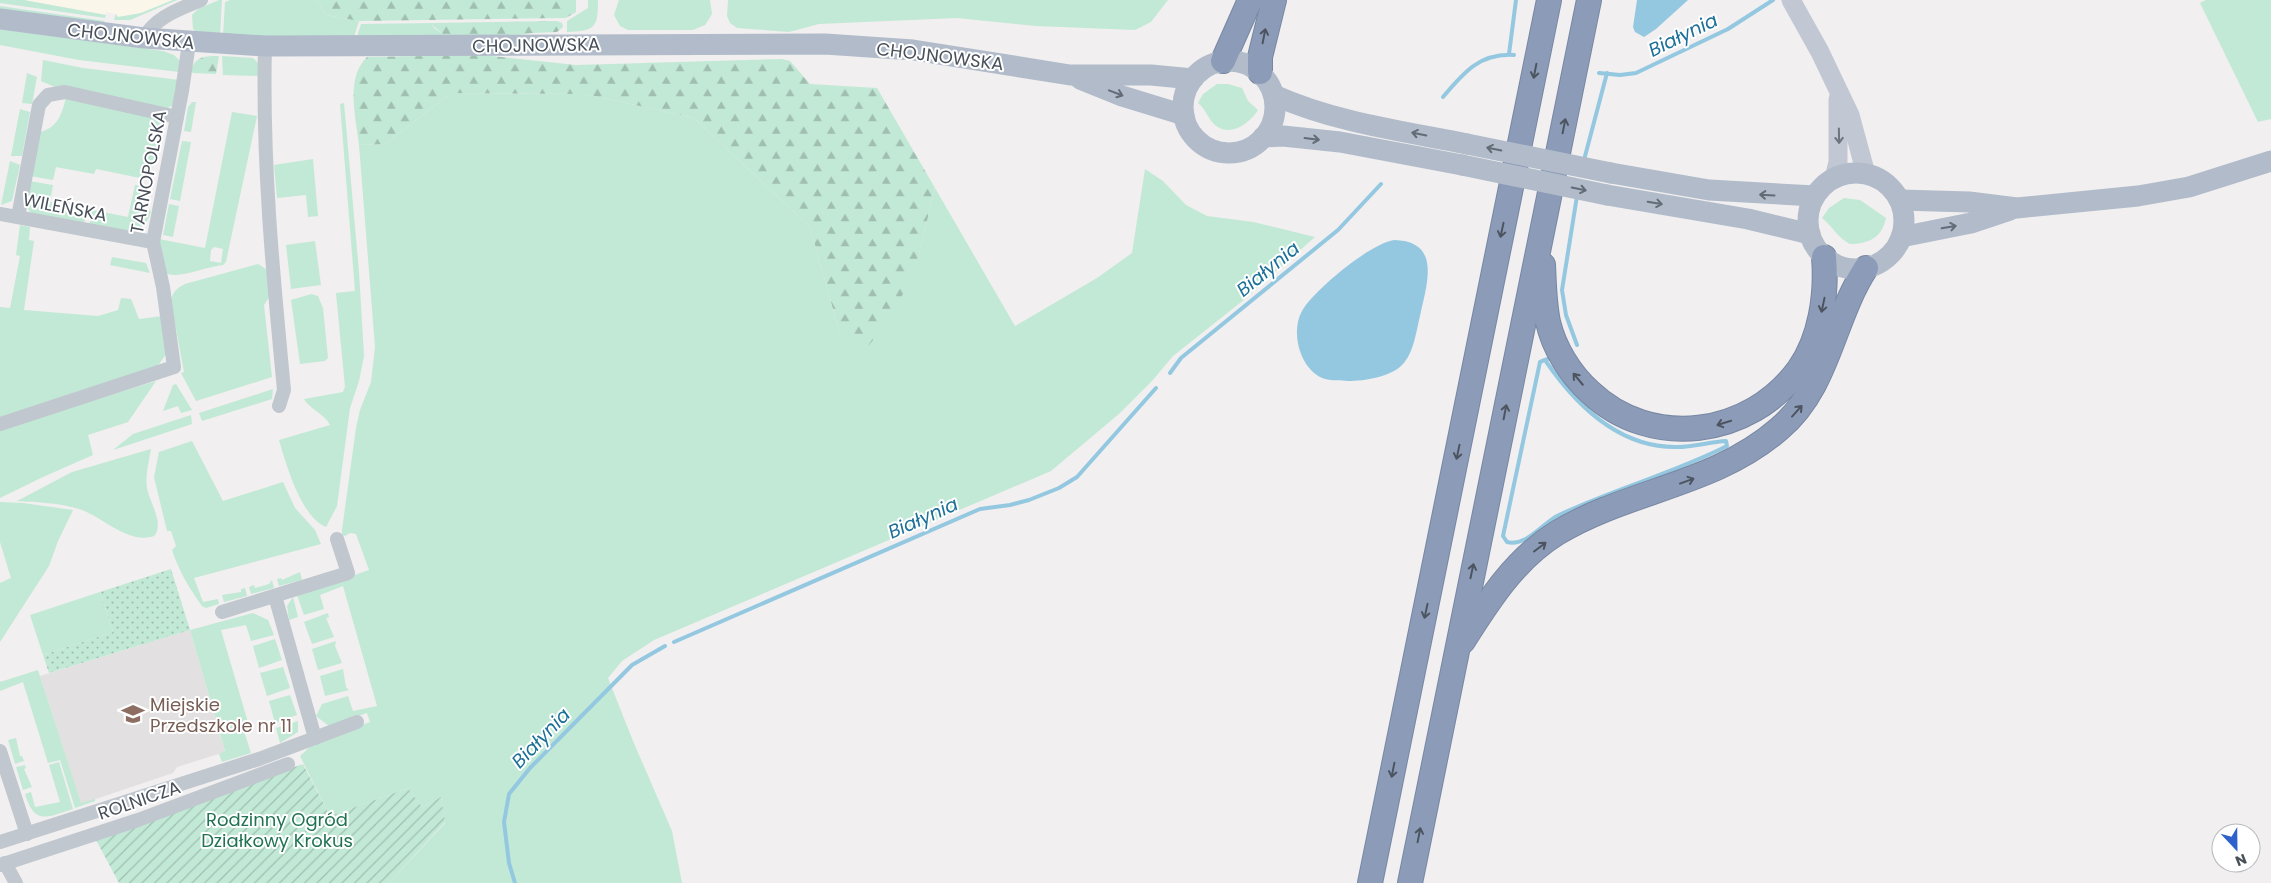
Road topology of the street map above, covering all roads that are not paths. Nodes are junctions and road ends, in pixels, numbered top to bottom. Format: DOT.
graph roads {
  1 [pos="201,0"];
  2 [pos="1250,0"];
  3 [pos="1274,0"];
  4 [pos="1589,0"];
  5 [pos="1791,0"];
  6 [pos="1545,8"];
  7 [pos="0,18"];
  8 [pos="144,38"];
  9 [pos="189,42"];
  10 [pos="265,46"];
  11 [pos="1223,61"];
  12 [pos="1260,72"];
  13 [pos="1070,75"];
  14 [pos="1193,78"];
  15 [pos="1838,93"];
  16 [pos="1274,95"];
  17 [pos="1184,115"];
  18 [pos="178,117"];
  19 [pos="1264,137"];
  20 [pos="2271,161"];
  21 [pos="1866,174"];
  22 [pos="1834,178"];
  23 [pos="1816,196"];
  24 [pos="1900,200"];
  25 [pos="2017,208"];
  26 [pos="0,214"];
  27 [pos="18,217"];
  28 [pos="1544,225"];
  29 [pos="1810,234"];
  30 [pos="1901,237"];
  31 [pos="153,242"];
  32 [pos="1824,257"];
  33 [pos="1866,268"];
  34 [pos="279,406"];
  35 [pos="0,424"];
  36 [pos="337,539"];
  37 [pos="275,596"];
  38 [pos="222,612"];
  39 [pos="1456,653"];
  40 [pos="357,722"];
  41 [pos="315,738"];
  42 [pos="0,751"];
  43 [pos="288,764"];
  44 [pos="23,835"];
  45 [pos="0,842"];
  46 [pos="35,854"];
  47 [pos="3,864"];
  48 [pos="16,883"];
  49 [pos="1370,883"];
  50 [pos="1410,883"];
  1 -- 8 [label="street"];
  2 -- 11 [label="highway"];
  12 -- 3 [label="highway, one-way"];
  28 -- 4 [label="highway, one-way"];
  5 -- 15 [label="main road"];
  6 -- 49 [label="highway, one-way"];
  7 -- 8 [label="main road, CHOJNOWSKA"];
  8 -- 9 [label="main road, CHOJNOWSKA"];
  9 -- 10 [label="main road, CHOJNOWSKA"];
  9 -- 18 [label="street, TARNOPOLSKA"];
  10 -- 13 [label="main road, CHOJNOWSKA"];
  10 -- 34 [label="street"];
  11 -- 12 [label="main road"];
  11 -- 14 [label="main road"];
  12 -- 16 [label="main road"];
  13 -- 14 [label="main road, CHOJNOWSKA"];
  13 -- 17 [label="main road, CHOJNOWSKA, one-way"];
  14 -- 17 [label="main road"];
  15 -- 21 [label="main road"];
  15 -- 22 [label="main road, one-way"];
  16 -- 19 [label="main road"];
  23 -- 16 [label="main road, one-way, bridge"];
  17 -- 19 [label="main road"];
  18 -- 27 [label="street"];
  18 -- 31 [label="street, TARNOPOLSKA"];
  19 -- 29 [label="main road, one-way, bridge"];
  20 -- 25 [label="main road"];
  21 -- 22 [label="main road"];
  21 -- 24 [label="main road"];
  22 -- 23 [label="main road"];
  23 -- 29 [label="main road"];
  24 -- 25 [label="main road"];
  24 -- 30 [label="main road"];
  30 -- 25 [label="main road, one-way"];
  26 -- 27 [label="street, WILEŃSKA"];
  27 -- 31 [label="street, WILEŃSKA"];
  32 -- 28 [label="highway, one-way"];
  39 -- 28 [label="highway, one-way"];
  29 -- 32 [label="main road"];
  30 -- 33 [label="main road"];
  31 -- 35 [label="street, TARNOPOLSKA"];
  32 -- 33 [label="main road"];
  39 -- 33 [label="highway, one-way"];
  36 -- 37 [label="street"];
  37 -- 38 [label="street"];
  37 -- 41 [label="street"];
  50 -- 39 [label="highway, one-way"];
  40 -- 41 [label="street"];
  41 -- 44 [label="street"];
  42 -- 44 [label="street"];
  43 -- 46 [label="street, ROLNICZA"];
  44 -- 45 [label="street"];
  44 -- 46 [label="street"];
  46 -- 47 [label="street, ROLNICZA"];
  47 -- 48 [label="street"];
}
